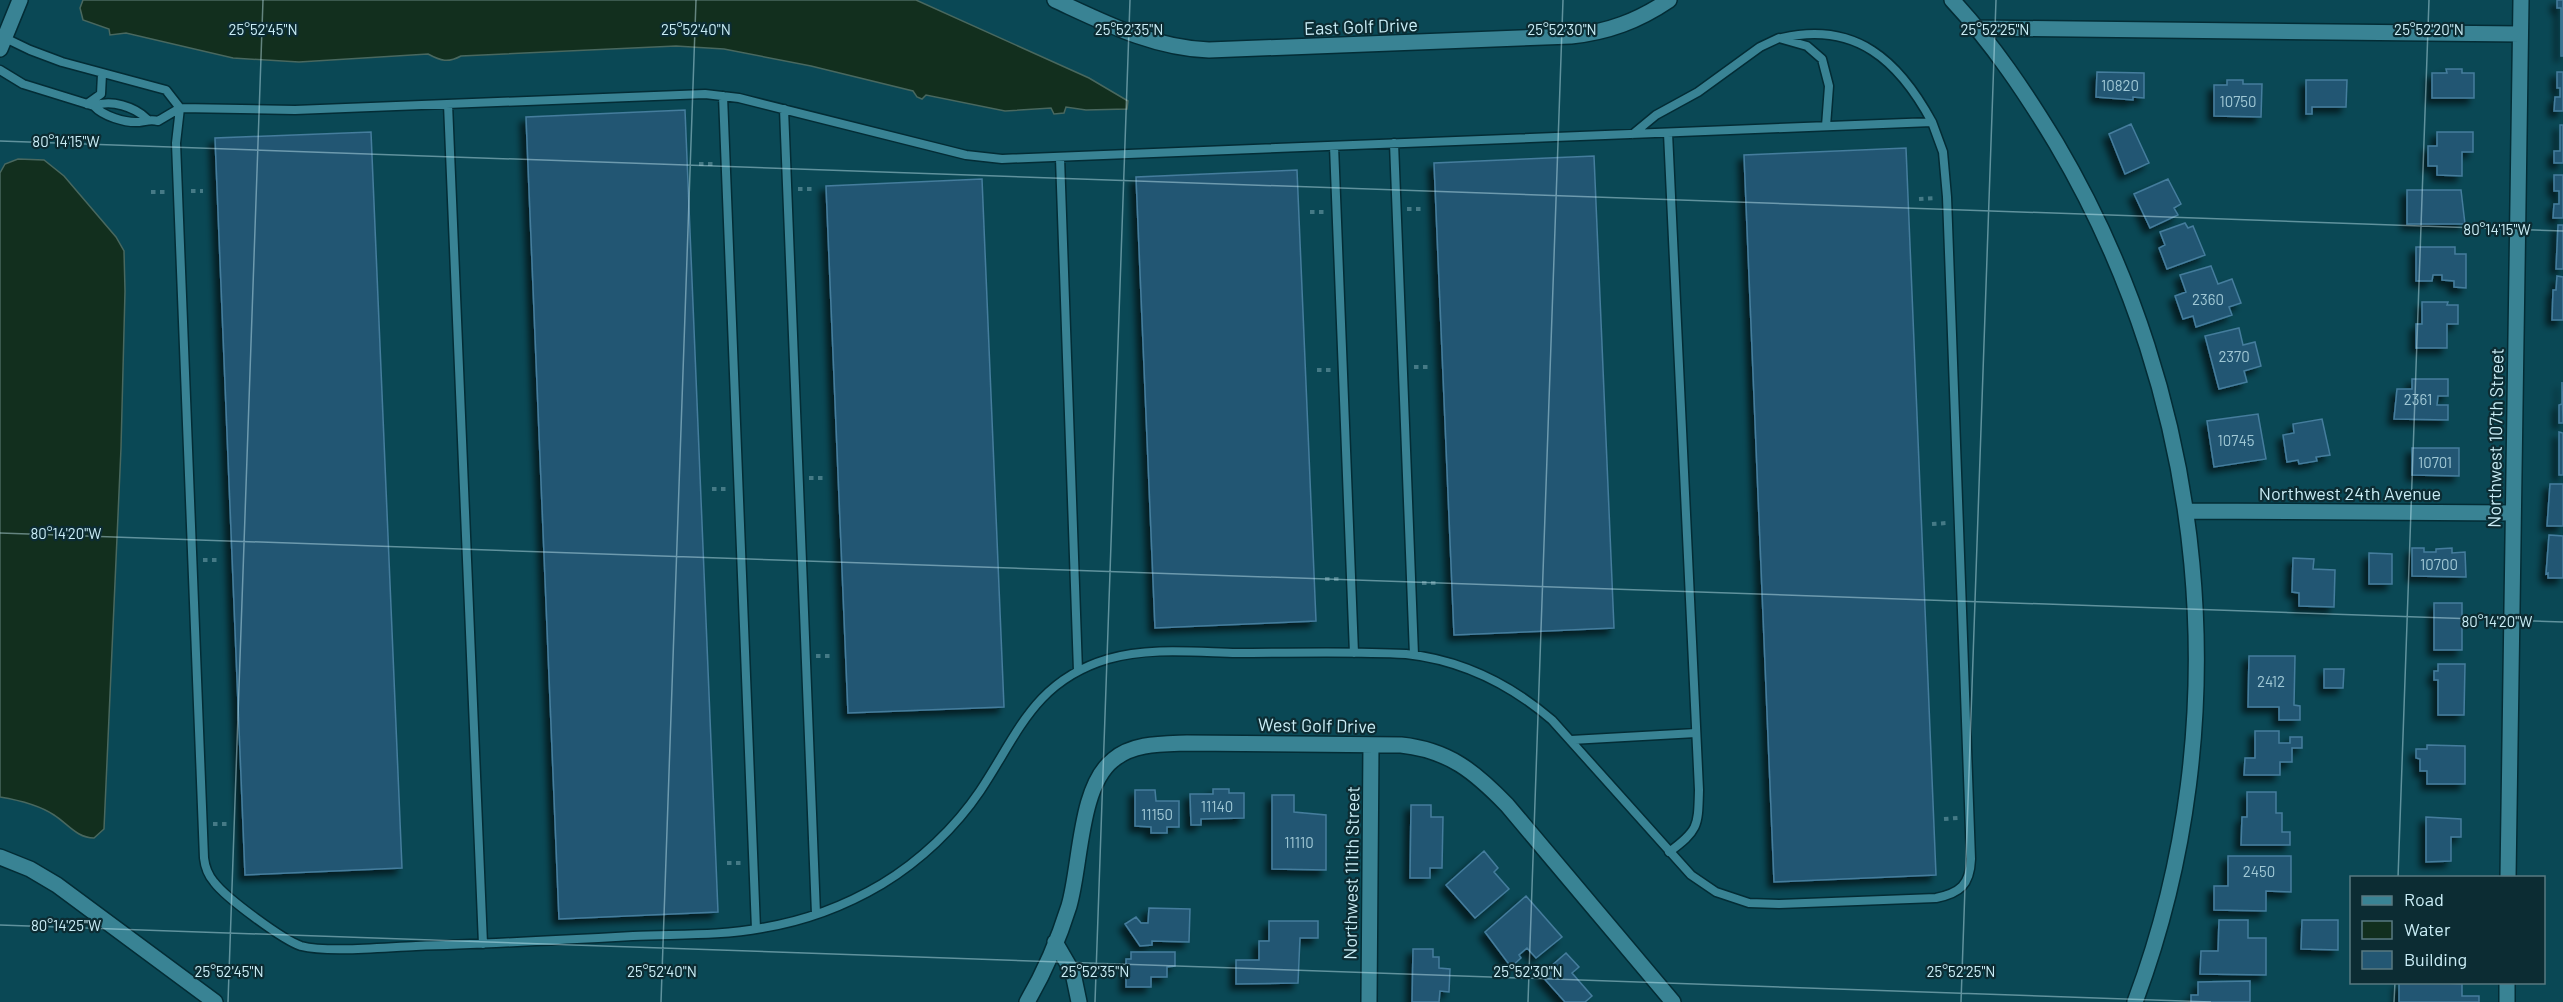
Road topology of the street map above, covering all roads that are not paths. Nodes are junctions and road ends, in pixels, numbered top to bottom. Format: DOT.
graph roads {
  1 [pos="20,0"];
  2 [pos="1055,0"];
  3 [pos="1669,0"];
  4 [pos="1952,0"];
  5 [pos="2520,0"];
  6 [pos="1076,5"];
  7 [pos="1977,28"];
  8 [pos="2520,34"];
  9 [pos="1779,38"];
  10 [pos="2,41"];
  11 [pos="0,70"];
  12 [pos="102,74"];
  13 [pos="723,96"];
  14 [pos="448,104"];
  15 [pos="90,105"];
  16 [pos="180,108"];
  17 [pos="784,109"];
  18 [pos="1932,122"];
  19 [pos="1826,126"];
  20 [pos="1668,133"];
  21 [pos="1633,134"];
  22 [pos="1394,143"];
  23 [pos="1334,146"];
  24 [pos="1060,158"];
  25 [pos="2186,511"];
  26 [pos="2513,513"];
  27 [pos="1354,653"];
  28 [pos="1414,655"];
  29 [pos="1078,671"];
  30 [pos="1696,733"];
  31 [pos="1571,740"];
  32 [pos="1371,745"];
  33 [pos="1669,852"];
  34 [pos="0,857"];
  35 [pos="2508,876"];
  36 [pos="816,914"];
  37 [pos="756,929"];
  38 [pos="1055,942"];
  39 [pos="483,944"];
  40 [pos="2507,984"];
  41 [pos="215,1002"];
  42 [pos="1027,1002"];
  43 [pos="1079,1002"];
  44 [pos="1369,1002"];
  45 [pos="1673,1002"];
  46 [pos="2135,1002"];
  47 [pos="2507,1002"];
  1 -- 10 [label="street"];
  2 -- 6 [label="street, East Golf Drive"];
  3 -- 6 [label="street, East Golf Drive"];
  4 -- 7 [label="street"];
  5 -- 8 [label="street, Northwest 107th Street"];
  7 -- 8 [label="street"];
  7 -- 25 [label="street"];
  8 -- 26 [label="street, Northwest 107th Street"];
  9 -- 18 [label="lane"];
  9 -- 19 [label="lane"];
  9 -- 21 [label="lane"];
  10 -- 12 [label="lane"];
  11 -- 15 [label="lane"];
  12 -- 15 [label="lane"];
  12 -- 16 [label="lane"];
  13 -- 14 [label="lane"];
  13 -- 17 [label="lane"];
  13 -- 37 [label="lane"];
  14 -- 16 [label="lane"];
  14 -- 39 [label="lane"];
  15 -- 16 [label="lane"];
  16 -- 39 [label="lane"];
  17 -- 24 [label="lane"];
  17 -- 36 [label="lane"];
  18 -- 19 [label="lane"];
  18 -- 33 [label="lane"];
  19 -- 20 [label="lane"];
  20 -- 21 [label="lane"];
  20 -- 30 [label="lane"];
  21 -- 22 [label="lane"];
  22 -- 23 [label="lane"];
  22 -- 28 [label="lane"];
  23 -- 24 [label="lane"];
  23 -- 27 [label="lane"];
  24 -- 29 [label="lane"];
  25 -- 26 [label="street, Northwest 24th Avenue"];
  25 -- 46 [label="street"];
  26 -- 35 [label="street, Northwest 107th Street"];
  27 -- 28 [label="lane"];
  27 -- 29 [label="lane"];
  28 -- 31 [label="lane"];
  29 -- 36 [label="lane"];
  30 -- 31 [label="lane"];
  30 -- 33 [label="lane"];
  31 -- 33 [label="lane"];
  32 -- 38 [label="street, West Golf Drive"];
  32 -- 44 [label="street, Northwest 111th Street"];
  32 -- 45 [label="street, West Golf Drive"];
  34 -- 41 [label="street"];
  36 -- 37 [label="lane"];
  37 -- 39 [label="lane"];
  38 -- 42 [label="street, West Golf Drive"];
  38 -- 43 [label="street"];
  40 -- 47 [label="street"];
}
